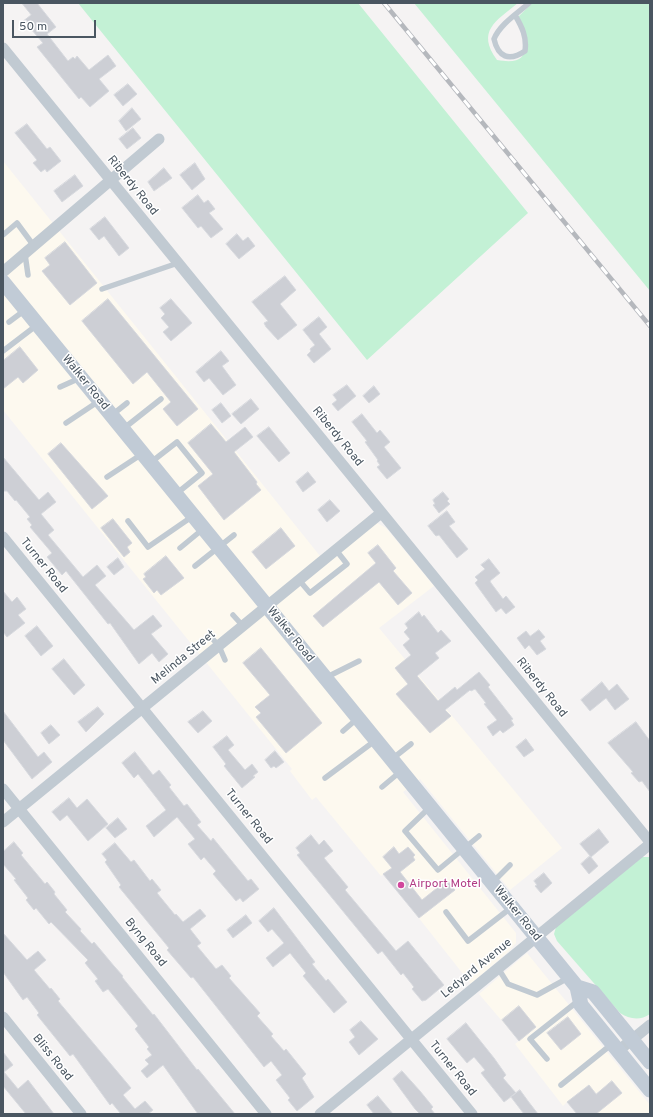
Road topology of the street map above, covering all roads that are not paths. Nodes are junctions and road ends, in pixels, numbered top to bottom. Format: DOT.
graph roads {
  1 [pos="529,3"];
  2 [pos="515,15"];
  3 [pos="3,48"];
  4 [pos="159,139"];
  5 [pos="111,181"];
  6 [pos="3,235"];
  7 [pos="34,246"];
  8 [pos="25,253"];
  9 [pos="178,263"];
  10 [pos="3,272"];
  11 [pos="28,275"];
  12 [pos="3,282"];
  13 [pos="102,289"];
  14 [pos="26,310"];
  15 [pos="9,322"];
  16 [pos="38,324"];
  17 [pos="3,352"];
  18 [pos="81,378"];
  19 [pos="60,386"];
  20 [pos="161,399"];
  21 [pos="100,401"];
  22 [pos="127,403"];
  23 [pos="112,416"];
  24 [pos="66,423"];
  25 [pos="122,429"];
  26 [pos="146,458"];
  27 [pos="107,477"];
  28 [pos="176,494"];
  29 [pos="381,513"];
  30 [pos="193,516"];
  31 [pos="128,521"];
  32 [pos="204,529"];
  33 [pos="234,535"];
  34 [pos="3,537"];
  35 [pos="180,548"];
  36 [pos="219,548"];
  37 [pos="336,550"];
  38 [pos="195,566"];
  39 [pos="299,580"];
  40 [pos="267,607"];
  41 [pos="233,615"];
  42 [pos="243,626"];
  43 [pos="210,636"];
  44 [pos="219,646"];
  45 [pos="224,660"];
  46 [pos="359,662"];
  47 [pos="325,678"];
  48 [pos="143,708"];
  49 [pos="358,718"];
  50 [pos="343,731"];
  51 [pos="376,740"];
  52 [pos="411,744"];
  53 [pos="396,765"];
  54 [pos="325,778"];
  55 [pos="382,787"];
  56 [pos="3,789"];
  57 [pos="430,807"];
  58 [pos="19,809"];
  59 [pos="3,822"];
  60 [pos="479,836"];
  61 [pos="650,843"];
  62 [pos="463,847"];
  63 [pos="510,865"];
  64 [pos="492,883"];
  65 [pos="512,907"];
  66 [pos="446,912"];
  67 [pos="536,937"];
  68 [pos="498,968"];
  69 [pos="575,988"];
  70 [pos="3,1018"];
  71 [pos="650,1026"];
  72 [pos="411,1039"];
  73 [pos="632,1039"];
  74 [pos="616,1047"];
  75 [pos="547,1060"];
  76 [pos="650,1062"];
  77 [pos="561,1085"];
  78 [pos="650,1090"];
  79 [pos="81,1114"];
  80 [pos="266,1114"];
  81 [pos="320,1114"];
  82 [pos="472,1114"];
  1 -- 2 [label="lane"];
  2 -- 2 [label="lane"];
  3 -- 5 [label="street, Riberdy Road"];
  4 -- 5 [label="street"];
  5 -- 7 [label="street"];
  5 -- 9 [label="street, Riberdy Road"];
  6 -- 7 [label="lane"];
  7 -- 8 [label="street"];
  8 -- 10 [label="street"];
  8 -- 11 [label="lane"];
  9 -- 13 [label="lane"];
  9 -- 29 [label="street, Riberdy Road"];
  12 -- 14 [label="main road, Walker Road"];
  14 -- 15 [label="lane"];
  14 -- 16 [label="main road, Walker Road"];
  16 -- 17 [label="lane"];
  16 -- 18 [label="main road, Walker Road"];
  18 -- 19 [label="lane"];
  18 -- 21 [label="main road, Walker Road"];
  20 -- 25 [label="lane"];
  21 -- 23 [label="main road, Walker Road"];
  21 -- 24 [label="lane"];
  22 -- 23 [label="lane"];
  23 -- 25 [label="main road, Walker Road"];
  25 -- 26 [label="main road, Walker Road"];
  26 -- 27 [label="lane"];
  26 -- 28 [label="main road, Walker Road"];
  26 -- 28 [label="lane"];
  28 -- 30 [label="main road, Walker Road"];
  29 -- 37 [label="street, Melinda Street"];
  29 -- 61 [label="street, Riberdy Road"];
  30 -- 31 [label="lane"];
  30 -- 32 [label="main road, Walker Road"];
  32 -- 35 [label="lane"];
  32 -- 36 [label="main road, Walker Road"];
  33 -- 36 [label="lane"];
  34 -- 48 [label="street, Turner Road"];
  36 -- 38 [label="lane"];
  36 -- 40 [label="main road, Walker Road"];
  37 -- 39 [label="street, Melinda Street"];
  37 -- 39 [label="lane"];
  39 -- 40 [label="street, Melinda Street"];
  40 -- 42 [label="street, Melinda Street"];
  40 -- 47 [label="main road, Walker Road"];
  41 -- 42 [label="lane"];
  42 -- 44 [label="street, Melinda Street"];
  43 -- 44 [label="lane"];
  44 -- 45 [label="lane"];
  44 -- 48 [label="street, Melinda Street"];
  46 -- 47 [label="lane"];
  47 -- 49 [label="main road, Walker Road"];
  48 -- 58 [label="street, Melinda Street"];
  48 -- 72 [label="street, Turner Road"];
  49 -- 50 [label="lane"];
  49 -- 51 [label="main road, Walker Road"];
  51 -- 53 [label="main road, Walker Road"];
  51 -- 54 [label="lane"];
  52 -- 53 [label="lane"];
  53 -- 55 [label="lane"];
  53 -- 57 [label="main road, Walker Road"];
  56 -- 58 [label="street, Byng Road"];
  57 -- 62 [label="main road, Walker Road"];
  57 -- 62 [label="lane"];
  58 -- 59 [label="street, Melinda Street"];
  58 -- 80 [label="street, Byng Road"];
  60 -- 62 [label="lane"];
  61 -- 67 [label="street, Ledyard Avenue"];
  62 -- 64 [label="main road, Walker Road"];
  63 -- 64 [label="lane"];
  64 -- 65 [label="main road, Walker Road"];
  65 -- 66 [label="lane"];
  65 -- 67 [label="main road, Walker Road"];
  67 -- 68 [label="street, Ledyard Avenue"];
  67 -- 69 [label="main road, Walker Road"];
  68 -- 69 [label="lane"];
  68 -- 72 [label="street, Ledyard Avenue"];
  69 -- 73 [label="main road"];
  69 -- 74 [label="main road, Walker Road"];
  69 -- 75 [label="lane"];
  70 -- 79 [label="street, Bliss Road"];
  71 -- 73 [label="street"];
  72 -- 81 [label="street, Ledyard Avenue"];
  72 -- 82 [label="street, Turner Road"];
  73 -- 74 [label="street"];
  73 -- 76 [label="main road"];
  74 -- 77 [label="lane"];
  74 -- 78 [label="main road, Walker Road"];
}
